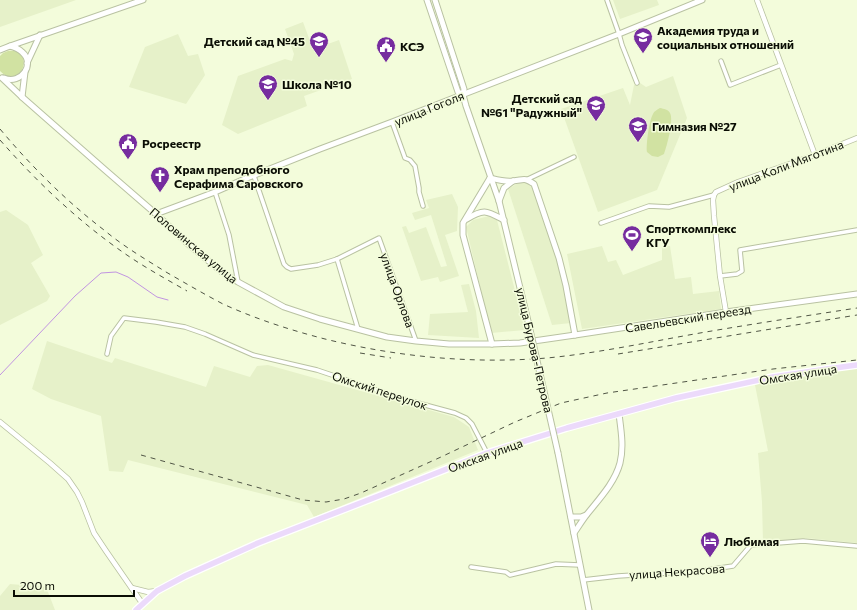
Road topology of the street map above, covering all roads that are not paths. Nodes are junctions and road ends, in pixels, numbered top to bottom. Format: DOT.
graph roads {
  1 [pos="143,0"];
  2 [pos="427,0"];
  3 [pos="435,0"];
  4 [pos="607,0"];
  5 [pos="702,0"];
  6 [pos="757,0"];
  7 [pos="619,34"];
  8 [pos="40,35"];
  9 [pos="10,46"];
  10 [pos="0,50"];
  11 [pos="721,62"];
  12 [pos="27,63"];
  13 [pos="781,65"];
  14 [pos="25,72"];
  15 [pos="1,77"];
  16 [pos="637,82"];
  17 [pos="463,95"];
  18 [pos="22,97"];
  19 [pos="392,122"];
  20 [pos="857,138"];
  21 [pos="815,155"];
  22 [pos="574,157"];
  23 [pos="254,176"];
  24 [pos="490,178"];
  25 [pos="528,179"];
  26 [pos="513,181"];
  27 [pos="215,192"];
  28 [pos="715,194"];
  29 [pos="499,201"];
  30 [pos="423,206"];
  31 [pos="156,214"];
  32 [pos="466,220"];
  33 [pos="504,220"];
  34 [pos="601,223"];
  35 [pos="857,230"];
  36 [pos="337,259"];
  37 [pos="720,276"];
  38 [pos="238,282"];
  39 [pos="857,294"];
  40 [pos="726,312"];
  41 [pos="358,329"];
  42 [pos="575,336"];
  43 [pos="416,341"];
  44 [pos="520,343"];
  45 [pos="492,344"];
  46 [pos="107,354"];
  47 [pos="857,365"];
  48 [pos="620,414"];
  49 [pos="0,422"];
  50 [pos="487,453"];
  51 [pos="586,515"];
  52 [pos="571,517"];
  53 [pos="574,533"];
  54 [pos="857,546"];
  55 [pos="580,565"];
  56 [pos="472,567"];
  57 [pos="583,580"];
  58 [pos="132,588"];
  59 [pos="158,591"];
  60 [pos="142,603"];
  61 [pos="136,610"];
  62 [pos="589,610"];
  1 -- 8 [label="main road"];
  2 -- 17 [label="main road, улица Бурова-Петрова"];
  3 -- 17 [label="main road, улица Бурова-Петрова"];
  4 -- 7 [label="street"];
  5 -- 7 [label="main road, улица Гоголя"];
  6 -- 13 [label="street"];
  7 -- 16 [label="street"];
  7 -- 17 [label="main road, улица Гоголя"];
  8 -- 9 [label="main road"];
  8 -- 12 [label="main road"];
  9 -- 10 [label="main road"];
  9 -- 12 [label="main road"];
  11 -- 13 [label="street"];
  12 -- 14 [label="main road"];
  13 -- 21 [label="street"];
  14 -- 15 [label="main road"];
  14 -- 18 [label="main road"];
  15 -- 18 [label="main road, Половинская улица"];
  17 -- 19 [label="main road, улица Гоголя"];
  17 -- 24 [label="main road, улица Бурова-Петрова"];
  18 -- 31 [label="main road, Половинская улица"];
  19 -- 23 [label="main road, улица Гоголя"];
  19 -- 30 [label="street"];
  20 -- 21 [label="street, улица Коли Мяготина"];
  21 -- 28 [label="street, улица Коли Мяготина"];
  22 -- 25 [label="street"];
  23 -- 27 [label="main road, улица Гоголя"];
  23 -- 36 [label="street"];
  24 -- 26 [label="main road"];
  24 -- 29 [label="main road, улица Бурова-Петрова"];
  24 -- 32 [label="main road"];
  25 -- 26 [label="main road"];
  25 -- 42 [label="main road"];
  26 -- 29 [label="main road"];
  27 -- 31 [label="main road, улица Гоголя"];
  27 -- 38 [label="street"];
  28 -- 34 [label="street, улица Коли Мяготина"];
  28 -- 37 [label="street"];
  29 -- 33 [label="main road, улица Бурова-Петрова"];
  31 -- 38 [label="main road, Половинская улица"];
  32 -- 33 [label="main road"];
  32 -- 45 [label="main road"];
  33 -- 52 [label="main road, улица Бурова-Петрова, bridge"];
  35 -- 37 [label="street"];
  36 -- 41 [label="street"];
  36 -- 43 [label="street, улица Орлова"];
  37 -- 40 [label="street"];
  38 -- 41 [label="main road, Половинская улица"];
  39 -- 40 [label="main road, Савельевский переезд"];
  40 -- 42 [label="main road, Савельевский переезд"];
  41 -- 43 [label="main road, Половинская улица"];
  42 -- 44 [label="main road, Савельевский переезд"];
  43 -- 45 [label="main road, Половинская улица"];
  44 -- 45 [label="main road, Половинская улица"];
  46 -- 50 [label="street, Омский переулок"];
  47 -- 48 [label="main road, Омская улица"];
  48 -- 50 [label="main road, Омская улица"];
  48 -- 51 [label="main road"];
  49 -- 58 [label="street"];
  50 -- 59 [label="main road, Омская улица"];
  51 -- 52 [label="main road"];
  51 -- 53 [label="main road"];
  52 -- 53 [label="main road, улица Бурова-Петрова"];
  53 -- 55 [label="main road, улица Бурова-Петрова"];
  54 -- 57 [label="street, улица Некрасова"];
  55 -- 56 [label="street"];
  55 -- 57 [label="main road, улица Бурова-Петрова"];
  57 -- 62 [label="main road, улица Бурова-Петрова"];
  58 -- 59 [label="street"];
  58 -- 60 [label="street"];
  59 -- 60 [label="main road, Омская улица"];
  60 -- 61 [label="main road, Омская улица"];
}
